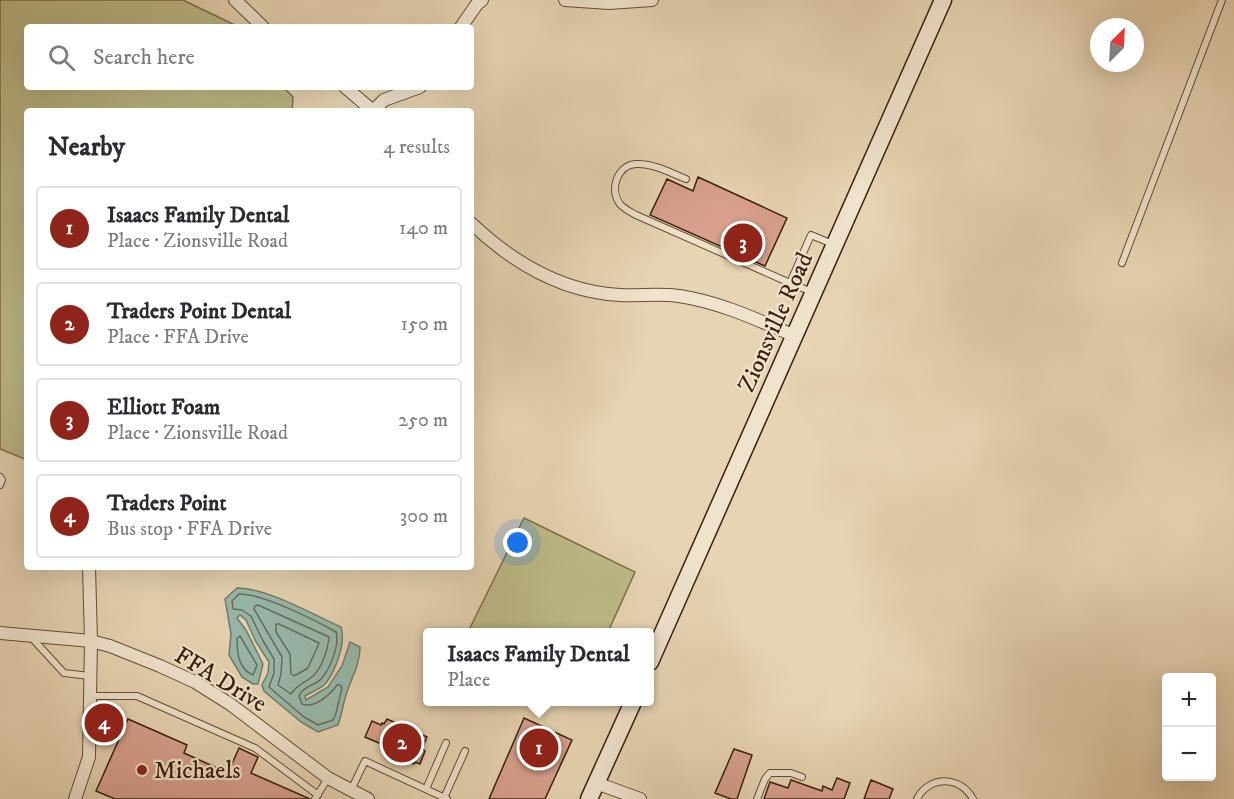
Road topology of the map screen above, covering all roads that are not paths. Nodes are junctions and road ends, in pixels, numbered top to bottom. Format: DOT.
graph roads {
  1 [pos="235,0"];
  2 [pos="482,0"];
  3 [pos="565,0"];
  4 [pos="652,0"];
  5 [pos="943,0"];
  6 [pos="1222,0"];
  7 [pos="261,24"];
  8 [pos="463,24"];
  9 [pos="348,90"];
  10 [pos="412,90"];
  11 [pos="370,108"];
  12 [pos="376,108"];
  13 [pos="686,179"];
  14 [pos="474,226"];
  15 [pos="835,245"];
  16 [pos="1122,263"];
  17 [pos="790,283"];
  18 [pos="814,293"];
  19 [pos="795,336"];
  20 [pos="0,477"];
  21 [pos="0,485"];
  22 [pos="89,570"];
  23 [pos="0,633"];
  24 [pos="30,636"];
  25 [pos="91,641"];
  26 [pos="654,653"];
  27 [pos="90,676"];
  28 [pos="90,696"];
  29 [pos="631,706"];
  30 [pos="446,743"];
  31 [pos="465,751"];
  32 [pos="802,777"];
  33 [pos="328,778"];
  34 [pos="596,783"];
  35 [pos="426,789"];
  36 [pos="351,790"];
  37 [pos="317,797"];
  38 [pos="75,799"];
  39 [pos="368,799"];
  40 [pos="446,799"];
  41 [pos="589,799"];
  42 [pos="640,799"];
  43 [pos="758,799"];
  44 [pos="917,799"];
  45 [pos="973,799"];
  1 -- 7 [label="street"];
  2 -- 8 [label="street"];
  3 -- 4 [label="street"];
  5 -- 15 [label="main road, Zionsville Road"];
  6 -- 16 [label="lane"];
  9 -- 11 [label="street"];
  10 -- 12 [label="street"];
  13 -- 17 [label="lane"];
  14 -- 19 [label="street"];
  15 -- 17 [label="lane"];
  15 -- 18 [label="main road, Zionsville Road"];
  17 -- 18 [label="lane"];
  18 -- 19 [label="main road, Zionsville Road"];
  19 -- 26 [label="main road, Zionsville Road"];
  20 -- 21 [label="lane"];
  22 -- 25 [label="street"];
  23 -- 24 [label="street, FFA Drive"];
  24 -- 25 [label="street, FFA Drive"];
  24 -- 27 [label="lane"];
  25 -- 27 [label="street"];
  25 -- 33 [label="street, FFA Drive"];
  27 -- 28 [label="street"];
  28 -- 37 [label="lane"];
  28 -- 38 [label="street"];
  29 -- 34 [label="main road"];
  30 -- 35 [label="lane"];
  31 -- 40 [label="lane"];
  32 -- 43 [label="lane"];
  33 -- 36 [label="street, FFA Drive"];
  33 -- 37 [label="lane"];
  34 -- 41 [label="main road"];
  34 -- 42 [label="street"];
  35 -- 36 [label="lane"];
  35 -- 40 [label="lane"];
  36 -- 39 [label="street, FFA Drive"];
  44 -- 45 [label="lane"];
}
